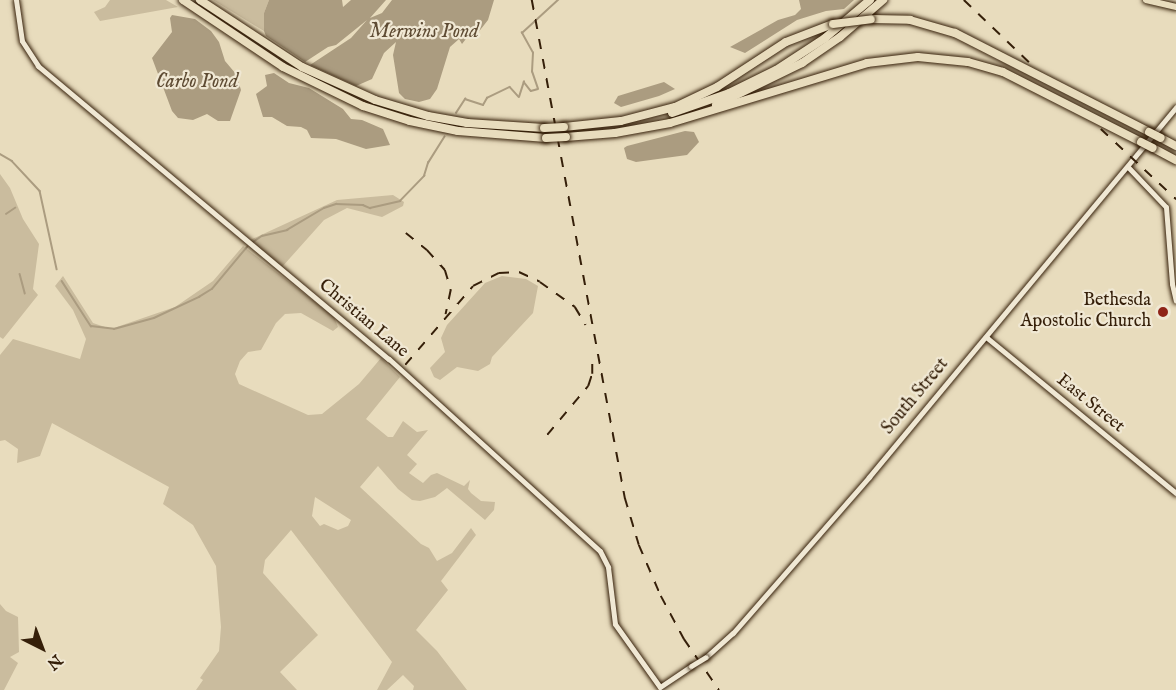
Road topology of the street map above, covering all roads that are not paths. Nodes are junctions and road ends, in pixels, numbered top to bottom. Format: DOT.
graph roads {
  1 [pos="16,0"];
  2 [pos="183,0"];
  3 [pos="200,0"];
  4 [pos="206,0"];
  5 [pos="870,0"];
  6 [pos="883,0"];
  7 [pos="1146,0"];
  8 [pos="1176,7"];
  9 [pos="220,14"];
  10 [pos="1176,108"];
  11 [pos="615,123"];
  12 [pos="663,124"];
  13 [pos="1176,146"];
  14 [pos="1176,160"];
  15 [pos="1128,167"];
  16 [pos="1176,301"];
  17 [pos="986,337"];
  18 [pos="1176,493"];
  19 [pos="660,687"];
  1 -- 19 [label="main road, Christian Lane"];
  2 -- 12 [label="highway, bridge"];
  3 -- 9 [label="highway"];
  4 -- 9 [label="highway"];
  5 -- 11 [label="highway"];
  6 -- 12 [label="highway"];
  7 -- 8 [label="main road"];
  9 -- 11 [label="highway, bridge"];
  10 -- 15 [label="main road, South Street"];
  11 -- 13 [label="highway, bridge"];
  12 -- 14 [label="highway, bridge"];
  15 -- 16 [label="main road"];
  15 -- 17 [label="main road, South Street"];
  17 -- 18 [label="main road, East Street"];
  17 -- 19 [label="main road, South Street, bridge"];
}
